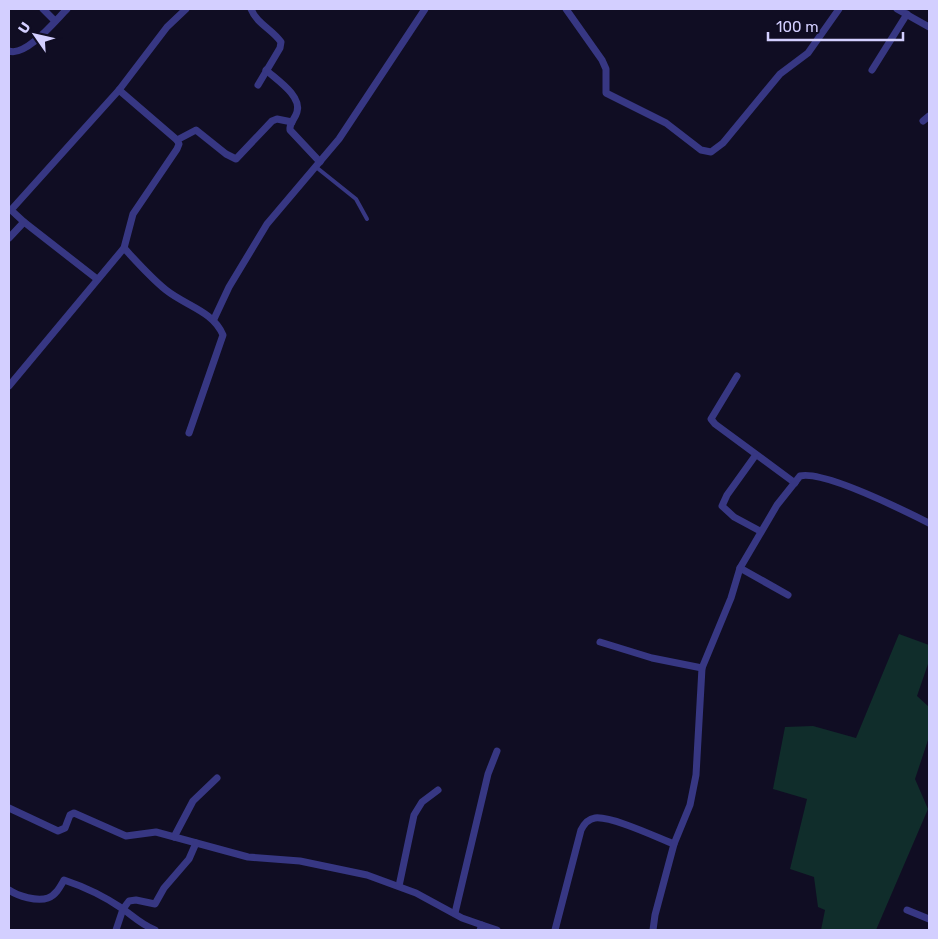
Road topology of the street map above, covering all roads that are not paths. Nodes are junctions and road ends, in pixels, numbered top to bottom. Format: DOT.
graph roads {
  1 [pos="42,9"];
  2 [pos="67,9"];
  3 [pos="186,9"];
  4 [pos="250,9"];
  5 [pos="426,9"];
  6 [pos="566,9"];
  7 [pos="839,9"];
  8 [pos="897,9"];
  9 [pos="907,14"];
  10 [pos="55,20"];
  11 [pos="929,27"];
  12 [pos="9,51"];
  13 [pos="266,70"];
  14 [pos="872,70"];
  15 [pos="258,85"];
  16 [pos="119,90"];
  17 [pos="929,116"];
  18 [pos="923,121"];
  19 [pos="292,122"];
  20 [pos="177,140"];
  21 [pos="318,165"];
  22 [pos="367,219"];
  23 [pos="24,222"];
  24 [pos="9,238"];
  25 [pos="124,248"];
  26 [pos="96,279"];
  27 [pos="214,319"];
  28 [pos="737,376"];
  29 [pos="9,386"];
  30 [pos="189,432"];
  31 [pos="755,456"];
  32 [pos="795,483"];
  33 [pos="929,523"];
  34 [pos="760,531"];
  35 [pos="740,568"];
  36 [pos="788,594"];
  37 [pos="600,642"];
  38 [pos="702,668"];
  39 [pos="497,750"];
  40 [pos="217,778"];
  41 [pos="438,790"];
  42 [pos="9,808"];
  43 [pos="174,837"];
  44 [pos="196,843"];
  45 [pos="674,844"];
  46 [pos="399,886"];
  47 [pos="9,890"];
  48 [pos="124,909"];
  49 [pos="907,910"];
  50 [pos="455,913"];
  51 [pos="929,919"];
  52 [pos="481,927"];
  53 [pos="116,930"];
  54 [pos="155,930"];
  55 [pos="496,930"];
  56 [pos="555,930"];
  57 [pos="653,930"];
  1 -- 10 [label="street"];
  2 -- 10 [label="street"];
  3 -- 16 [label="street"];
  4 -- 13 [label="street"];
  5 -- 21 [label="street"];
  6 -- 7 [label="street"];
  8 -- 9 [label="street"];
  9 -- 11 [label="street"];
  9 -- 14 [label="street"];
  10 -- 12 [label="street"];
  13 -- 15 [label="street"];
  13 -- 19 [label="street"];
  16 -- 20 [label="street"];
  16 -- 23 [label="street"];
  17 -- 18 [label="street"];
  19 -- 20 [label="street"];
  19 -- 21 [label="street"];
  20 -- 25 [label="street"];
  21 -- 22 [label="lane"];
  21 -- 27 [label="street"];
  23 -- 24 [label="street"];
  23 -- 26 [label="street"];
  25 -- 26 [label="street"];
  25 -- 27 [label="street"];
  26 -- 29 [label="street"];
  27 -- 30 [label="street"];
  28 -- 31 [label="street"];
  31 -- 32 [label="street"];
  31 -- 34 [label="street"];
  32 -- 33 [label="street"];
  32 -- 34 [label="street"];
  34 -- 35 [label="street"];
  35 -- 36 [label="street"];
  35 -- 38 [label="street"];
  37 -- 38 [label="street"];
  38 -- 45 [label="street"];
  39 -- 50 [label="street"];
  40 -- 43 [label="street"];
  41 -- 46 [label="street"];
  42 -- 43 [label="street"];
  43 -- 44 [label="street"];
  44 -- 46 [label="street"];
  44 -- 48 [label="street"];
  45 -- 56 [label="street"];
  45 -- 57 [label="street"];
  46 -- 50 [label="street"];
  47 -- 48 [label="street"];
  48 -- 53 [label="street"];
  48 -- 54 [label="street"];
  49 -- 51 [label="street"];
  50 -- 52 [label="street"];
  52 -- 55 [label="street"];
}
